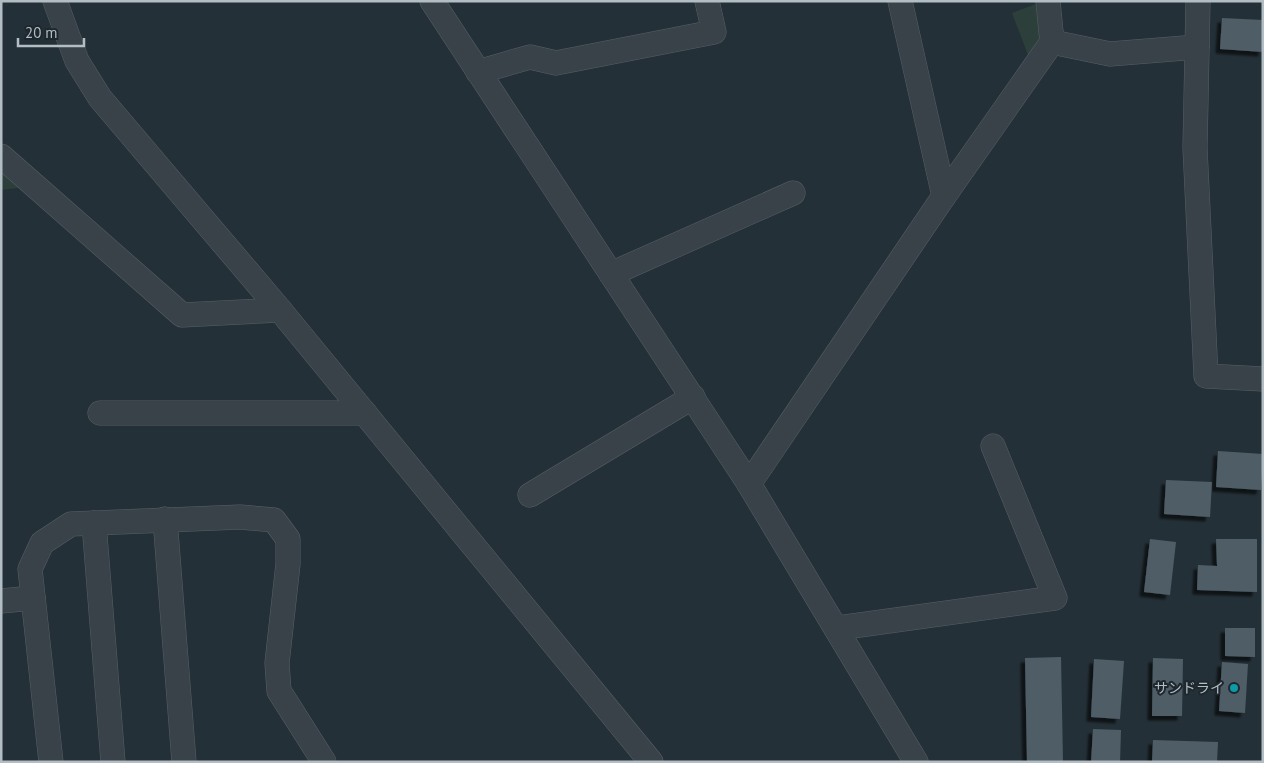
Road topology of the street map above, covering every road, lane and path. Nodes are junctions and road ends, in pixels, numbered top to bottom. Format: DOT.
graph roads {
  1 [pos="55,1"];
  2 [pos="432,1"];
  3 [pos="707,1"];
  4 [pos="900,1"];
  5 [pos="1048,1"];
  6 [pos="1198,1"];
  7 [pos="1052,42"];
  8 [pos="1197,47"];
  9 [pos="478,72"];
  10 [pos="1,156"];
  11 [pos="794,193"];
  12 [pos="944,196"];
  13 [pos="611,274"];
  14 [pos="280,310"];
  15 [pos="1263,379"];
  16 [pos="692,397"];
  17 [pos="100,413"];
  18 [pos="364,413"];
  19 [pos="994,446"];
  20 [pos="749,484"];
  21 [pos="530,495"];
  22 [pos="165,519"];
  23 [pos="94,523"];
  24 [pos="33,598"];
  25 [pos="1,601"];
  26 [pos="838,628"];
  27 [pos="51,762"];
  28 [pos="113,762"];
  29 [pos="184,762"];
  30 [pos="324,762"];
  31 [pos="651,762"];
  32 [pos="916,762"];
  1 -- 14 [label="street"];
  2 -- 9 [label="street"];
  3 -- 9 [label="street"];
  4 -- 12 [label="street"];
  5 -- 7 [label="street"];
  6 -- 8 [label="street"];
  7 -- 8 [label="street"];
  7 -- 12 [label="street"];
  8 -- 15 [label="street"];
  9 -- 13 [label="street"];
  10 -- 14 [label="street"];
  11 -- 13 [label="street"];
  12 -- 20 [label="street"];
  13 -- 16 [label="street"];
  14 -- 18 [label="street"];
  16 -- 20 [label="street"];
  16 -- 21 [label="street"];
  17 -- 18 [label="street"];
  18 -- 31 [label="street"];
  19 -- 26 [label="street"];
  20 -- 26 [label="street"];
  22 -- 23 [label="street"];
  22 -- 29 [label="street"];
  22 -- 30 [label="street"];
  23 -- 24 [label="street"];
  23 -- 28 [label="street"];
  24 -- 25 [label="street"];
  24 -- 27 [label="street"];
  26 -- 32 [label="street"];
}
